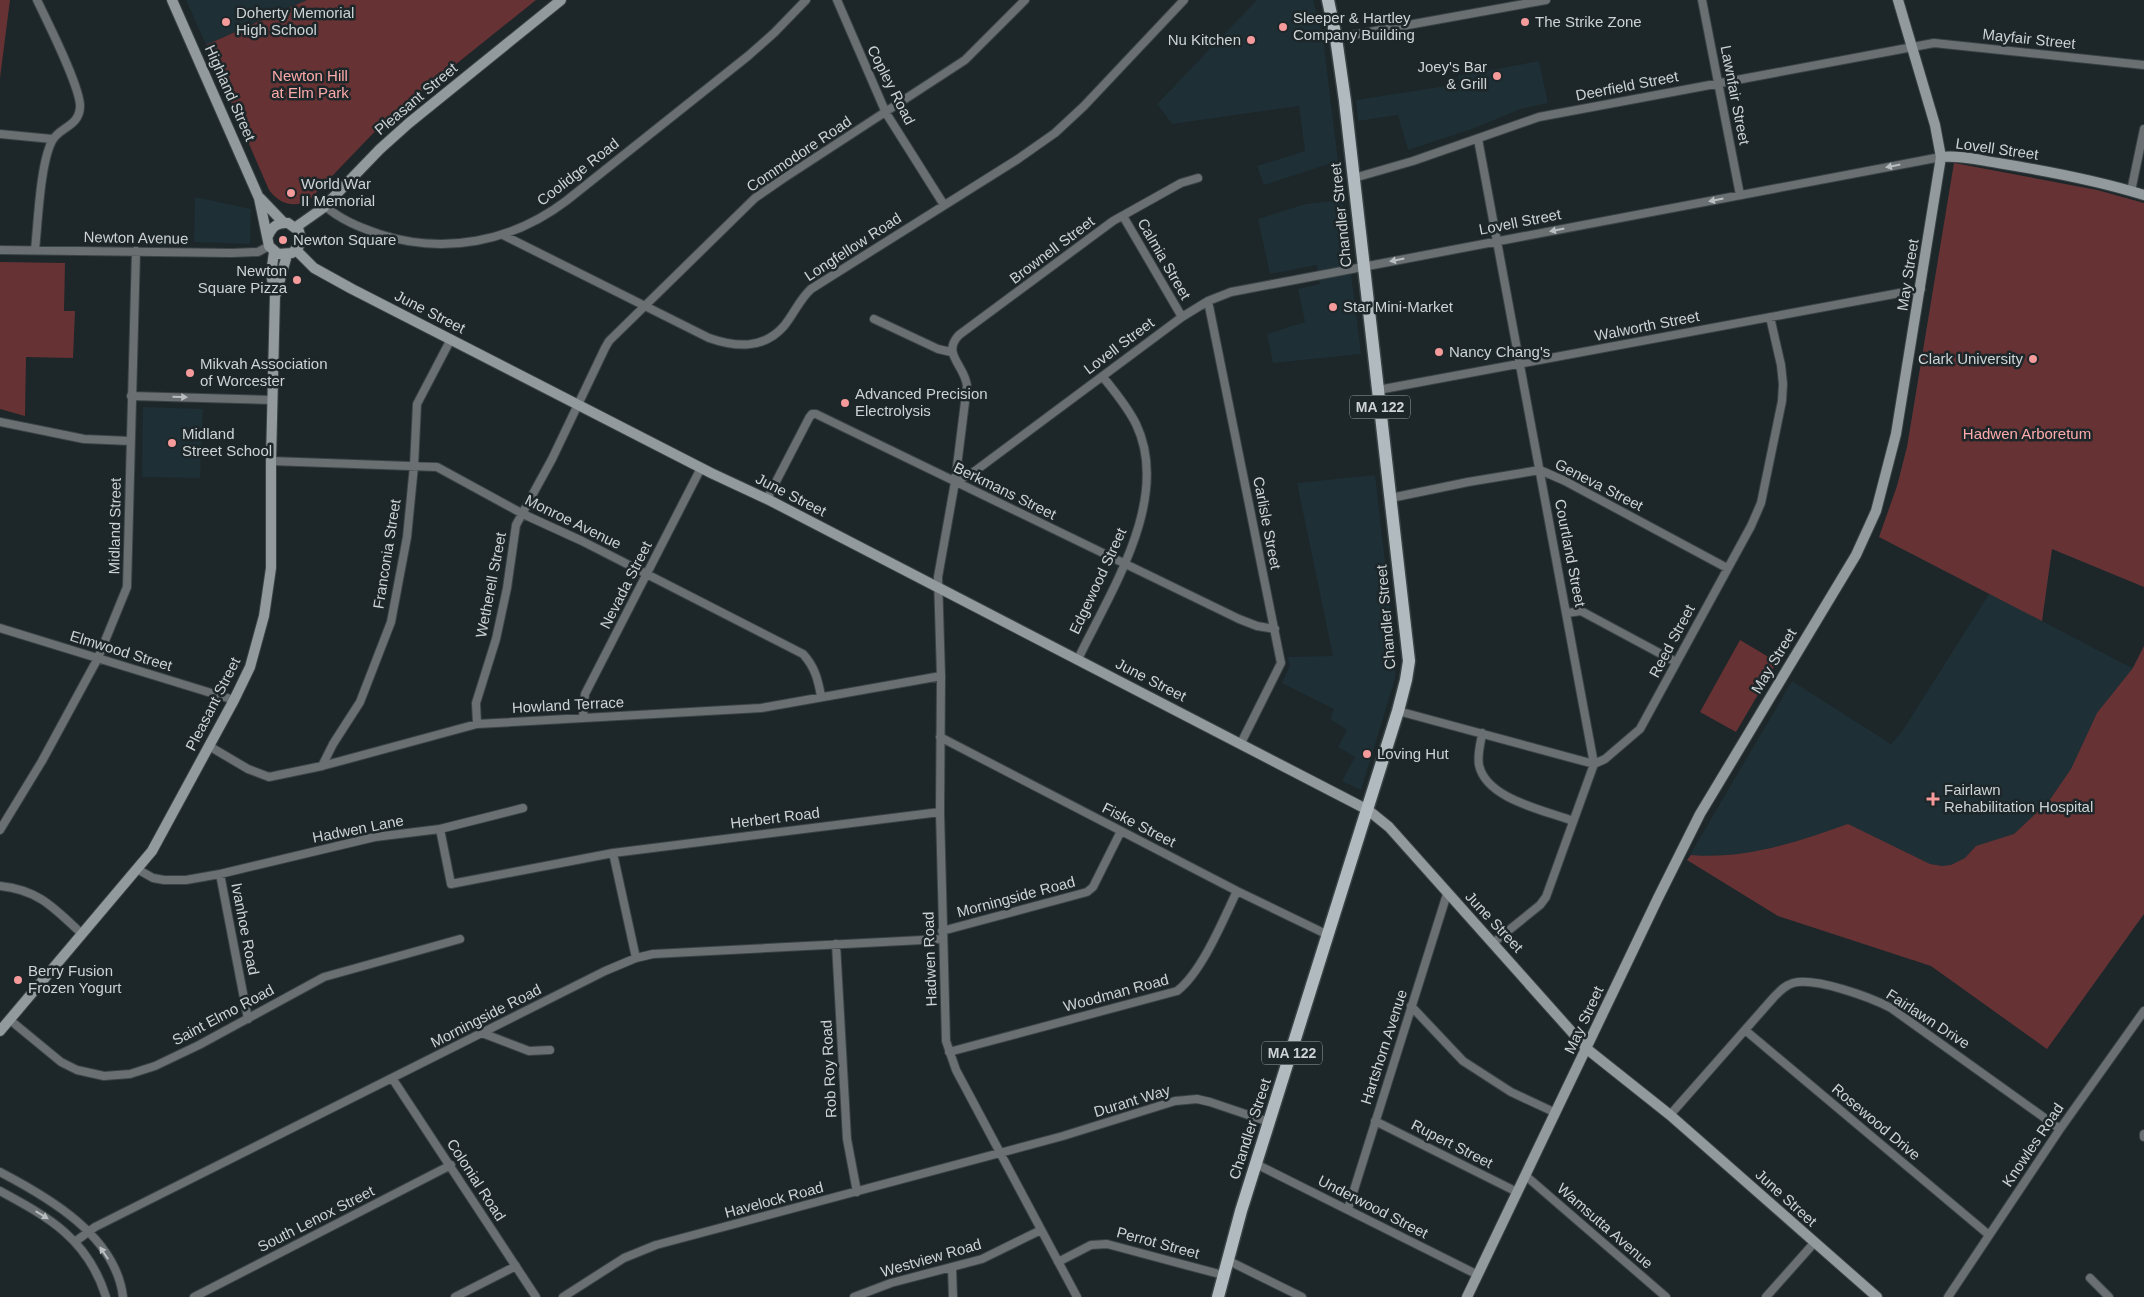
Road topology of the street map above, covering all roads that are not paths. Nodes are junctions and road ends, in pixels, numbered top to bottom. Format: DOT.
graph roads {
  1 [pos="38,0"];
  2 [pos="172,0"];
  3 [pos="561,0"];
  4 [pos="806,0"];
  5 [pos="837,0"];
  6 [pos="1025,0"];
  7 [pos="1184,0"];
  8 [pos="1328,0"];
  9 [pos="1546,0"];
  10 [pos="1702,0"];
  11 [pos="1898,0"];
  12 [pos="1336,38"];
  13 [pos="1912,48"];
  14 [pos="2144,65"];
  15 [pos="1718,83"];
  16 [pos="886,112"];
  17 [pos="2144,129"];
  18 [pos="0,134"];
  19 [pos="52,139"];
  20 [pos="1478,139"];
  21 [pos="1941,157"];
  22 [pos="1198,178"];
  23 [pos="1354,178"];
  24 [pos="2131,191"];
  25 [pos="1740,195"];
  26 [pos="2144,195"];
  27 [pos="259,198"];
  28 [pos="944,204"];
  29 [pos="325,206"];
  30 [pos="1123,216"];
  31 [pos="283,222"];
  32 [pos="296,227"];
  33 [pos="503,235"];
  34 [pos="1498,241"];
  35 [pos="270,244"];
  36 [pos="0,250"];
  37 [pos="35,250"];
  38 [pos="136,251"];
  39 [pos="292,253"];
  40 [pos="1363,267"];
  41 [pos="1921,289"];
  42 [pos="275,294"];
  43 [pos="1208,301"];
  44 [pos="646,306"];
  45 [pos="1182,317"];
  46 [pos="1770,318"];
  47 [pos="874,319"];
  48 [pos="451,339"];
  49 [pos="951,352"];
  50 [pos="1521,364"];
  51 [pos="1103,377"];
  52 [pos="1378,390"];
  53 [pos="131,396"];
  54 [pos="272,400"];
  55 [pos="578,404"];
  56 [pos="0,422"];
  57 [pos="130,442"];
  58 [pos="271,461"];
  59 [pos="414,466"];
  60 [pos="701,468"];
  61 [pos="1540,470"];
  62 [pos="956,482"];
  63 [pos="1390,498"];
  64 [pos="767,499"];
  65 [pos="522,514"];
  66 [pos="1125,563"];
  67 [pos="1727,568"];
  68 [pos="647,574"];
  69 [pos="940,588"];
  70 [pos="1567,613"];
  71 [pos="0,628"];
  72 [pos="1275,629"];
  73 [pos="98,658"];
  74 [pos="1078,658"];
  75 [pos="1676,662"];
  76 [pos="941,676"];
  77 [pos="821,696"];
  78 [pos="234,700"];
  79 [pos="1398,711"];
  80 [pos="583,716"];
  81 [pos="477,724"];
  82 [pos="1482,733"];
  83 [pos="940,737"];
  84 [pos="1241,743"];
  85 [pos="209,746"];
  86 [pos="1594,764"];
  87 [pos="322,766"];
  88 [pos="523,808"];
  89 [pos="1368,810"];
  90 [pos="940,812"];
  91 [pos="1572,821"];
  92 [pos="1,827"];
  93 [pos="440,829"];
  94 [pos="1121,831"];
  95 [pos="613,853"];
  96 [pos="137,869"];
  97 [pos="220,874"];
  98 [pos="0,886"];
  99 [pos="1237,891"];
  100 [pos="1447,894"];
  101 [pos="82,934"];
  102 [pos="942,935"];
  103 [pos="1328,935"];
  104 [pos="460,939"];
  105 [pos="1494,943"];
  106 [pos="836,944"];
  107 [pos="636,958"];
  108 [pos="1411,1006"];
  109 [pos="2144,1012"];
  110 [pos="248,1019"];
  111 [pos="5,1020"];
  112 [pos="1745,1030"];
  113 [pos="0,1031"];
  114 [pos="482,1033"];
  115 [pos="1587,1049"];
  116 [pos="550,1050"];
  117 [pos="949,1052"];
  118 [pos="392,1078"];
  119 [pos="1556,1113"];
  120 [pos="1670,1115"];
  121 [pos="1375,1121"];
  122 [pos="1270,1122"];
  123 [pos="2060,1129"];
  124 [pos="1002,1153"];
  125 [pos="1256,1164"];
  126 [pos="451,1165"];
  127 [pos="0,1172"];
  128 [pos="1526,1176"];
  129 [pos="0,1191"];
  130 [pos="857,1192"];
  131 [pos="1517,1192"];
  132 [pos="1348,1209"];
  133 [pos="1042,1230"];
  134 [pos="88,1231"];
  135 [pos="1988,1235"];
  136 [pos="76,1241"];
  137 [pos="1814,1243"];
  138 [pos="1228,1260"];
  139 [pos="1058,1262"];
  140 [pos="516,1266"];
  141 [pos="952,1268"];
  142 [pos="1223,1275"];
  143 [pos="1478,1275"];
  144 [pos="2090,1278"];
  145 [pos="106,1297"];
  146 [pos="123,1297"];
  147 [pos="194,1297"];
  148 [pos="456,1297"];
  149 [pos="536,1297"];
  150 [pos="563,1297"];
  151 [pos="854,1297"];
  152 [pos="953,1297"];
  153 [pos="1077,1297"];
  154 [pos="1218,1297"];
  155 [pos="1302,1297"];
  156 [pos="1467,1297"];
  157 [pos="1666,1297"];
  158 [pos="1766,1297"];
  159 [pos="1877,1297"];
  160 [pos="1948,1297"];
  161 [pos="2109,1297"];
  1 -- 19 [label="street"];
  2 -- 27 [label="street, Highland Street"];
  3 -- 29 [label="street, Pleasant Street"];
  4 -- 33 [label="street, Coolidge Road"];
  5 -- 16 [label="street, Copley Road"];
  6 -- 16 [label="street, Commodore Road"];
  7 -- 28 [label="street, Longfellow Road"];
  8 -- 12 [label="main road, Chandler Street / MA 122"];
  9 -- 12 [label="street"];
  10 -- 15 [label="street, Lawnfair Street"];
  11 -- 13 [label="street, May Street"];
  12 -- 23 [label="main road, Chandler Street / MA 122"];
  13 -- 14 [label="street, Mayfair Street"];
  13 -- 15 [label="street, Deerfield Street"];
  13 -- 21 [label="street, May Street"];
  15 -- 20 [label="street, Deerfield Street"];
  15 -- 25 [label="street, Lawnfair Street"];
  16 -- 28 [label="street, Copley Road"];
  16 -- 44 [label="street, Commodore Road"];
  17 -- 24 [label="street"];
  18 -- 19 [label="street"];
  19 -- 37 [label="street"];
  20 -- 23 [label="street, Deerfield Street"];
  20 -- 34 [label="street, Courtland Street"];
  21 -- 24 [label="street, Lovell Street"];
  21 -- 25 [label="street, Lovell Street, one-way"];
  21 -- 41 [label="street, May Street"];
  22 -- 30 [label="street, Brownell Street"];
  23 -- 40 [label="main road, Chandler Street / MA 122"];
  24 -- 26 [label="street, Lovell Street"];
  25 -- 34 [label="street, Lovell Street, one-way"];
  27 -- 31 [label="street, Highland Street"];
  27 -- 35 [label="street, Highland Street"];
  28 -- 44 [label="street, Longfellow Road"];
  29 -- 32 [label="street, Pleasant Street"];
  29 -- 33 [label="street, Coolidge Road"];
  30 -- 45 [label="street, Calmia Street"];
  30 -- 49 [label="street, Brownell Street"];
  31 -- 32 [label="street"];
  31 -- 35 [label="street"];
  32 -- 39 [label="street"];
  33 -- 44 [label="street, Longfellow Road"];
  34 -- 40 [label="street, Lovell Street, one-way"];
  34 -- 50 [label="street, Courtland Street"];
  35 -- 38 [label="street, Newton Avenue"];
  35 -- 39 [label="street"];
  35 -- 42 [label="street, Pleasant Street"];
  36 -- 37 [label="street, Newton Avenue"];
  37 -- 38 [label="street, Newton Avenue"];
  38 -- 53 [label="street, Midland Street"];
  39 -- 42 [label="street, Pleasant Street"];
  39 -- 48 [label="street, June Street"];
  40 -- 43 [label="street, Lovell Street"];
  40 -- 52 [label="main road, Chandler Street / MA 122"];
  41 -- 46 [label="street, Walworth Street"];
  41 -- 115 [label="street, May Street"];
  42 -- 54 [label="street, Pleasant Street"];
  43 -- 45 [label="street, Lovell Street"];
  43 -- 72 [label="street, Carlisle Street"];
  44 -- 55 [label="street, Commodore Road"];
  45 -- 51 [label="street, Lovell Street"];
  46 -- 50 [label="street, Walworth Street"];
  46 -- 67 [label="street, Reed Street"];
  47 -- 49 [label="street"];
  48 -- 55 [label="street, June Street"];
  48 -- 59 [label="street, Franconia Street"];
  49 -- 62 [label="street"];
  50 -- 52 [label="street, Walworth Street"];
  50 -- 61 [label="street, Courtland Street"];
  51 -- 62 [label="street, Lovell Street"];
  51 -- 66 [label="street, Edgewood Street"];
  52 -- 63 [label="main road, Chandler Street / MA 122"];
  53 -- 54 [label="street, one-way"];
  53 -- 57 [label="street, Midland Street"];
  54 -- 58 [label="street, Pleasant Street"];
  55 -- 60 [label="street, June Street"];
  55 -- 65 [label="street, Wetherell Street"];
  56 -- 57 [label="street"];
  57 -- 73 [label="street, Midland Street"];
  58 -- 59 [label="street, Monroe Avenue"];
  58 -- 78 [label="street, Pleasant Street"];
  59 -- 65 [label="street, Monroe Avenue"];
  59 -- 87 [label="street, Franconia Street"];
  60 -- 64 [label="street, June Street"];
  60 -- 68 [label="street, Nevada Street"];
  61 -- 63 [label="street, Geneva Street"];
  61 -- 67 [label="street, Geneva Street"];
  61 -- 70 [label="street, Courtland Street"];
  62 -- 64 [label="street, Berkmans Street"];
  62 -- 66 [label="street, Berkmans Street"];
  62 -- 69 [label="street"];
  63 -- 79 [label="main road, Chandler Street / MA 122"];
  64 -- 69 [label="street, June Street"];
  65 -- 68 [label="street, Monroe Avenue"];
  65 -- 81 [label="street, Wetherell Street"];
  66 -- 72 [label="street, Berkmans Street"];
  66 -- 74 [label="street, Edgewood Street"];
  67 -- 75 [label="street, Reed Street"];
  68 -- 77 [label="street, Monroe Avenue"];
  68 -- 80 [label="street, Nevada Street"];
  69 -- 74 [label="street, June Street"];
  69 -- 76 [label="street, Hadwen Road"];
  70 -- 75 [label="street"];
  70 -- 86 [label="street, Courtland Street"];
  71 -- 73 [label="street, Elmwood Street"];
  72 -- 84 [label="street, Carlisle Street"];
  73 -- 78 [label="street, Elmwood Street"];
  73 -- 92 [label="street, Midland Street"];
  74 -- 84 [label="street, June Street"];
  75 -- 86 [label="street, Reed Street"];
  76 -- 77 [label="street, Howland Terrace"];
  76 -- 83 [label="street, Hadwen Road"];
  77 -- 80 [label="street, Howland Terrace"];
  78 -- 85 [label="street, Pleasant Street"];
  79 -- 82 [label="street"];
  79 -- 89 [label="main road, Chandler Street / MA 122"];
  80 -- 81 [label="street, Howland Terrace"];
  81 -- 87 [label="street, Howland Terrace"];
  82 -- 86 [label="street"];
  82 -- 91 [label="street"];
  83 -- 90 [label="street, Hadwen Road"];
  83 -- 94 [label="street, Fiske Street"];
  84 -- 89 [label="street, June Street"];
  85 -- 87 [label="street, Howland Terrace"];
  85 -- 96 [label="street, Pleasant Street"];
  86 -- 91 [label="street"];
  88 -- 93 [label="street, Hadwen Lane"];
  89 -- 100 [label="street, June Street"];
  89 -- 103 [label="main road, Chandler Street / MA 122"];
  90 -- 95 [label="street, Herbert Road"];
  90 -- 102 [label="street, Hadwen Road"];
  91 -- 105 [label="street"];
  93 -- 95 [label="street"];
  93 -- 97 [label="street, Hadwen Lane"];
  94 -- 99 [label="street, Fiske Street"];
  94 -- 102 [label="street, Morningside Road"];
  95 -- 107 [label="street"];
  96 -- 97 [label="street, Hadwen Lane"];
  96 -- 101 [label="street, Pleasant Street"];
  97 -- 110 [label="street, Ivanhoe Road"];
  98 -- 101 [label="street"];
  99 -- 103 [label="street, Fiske Street"];
  99 -- 117 [label="street, Woodman Road"];
  100 -- 105 [label="street, June Street"];
  100 -- 108 [label="street, Hartshorn Avenue"];
  101 -- 111 [label="street, Pleasant Street"];
  102 -- 106 [label="street, Morningside Road"];
  102 -- 117 [label="street, Hadwen Road"];
  103 -- 122 [label="main road, Chandler Street / MA 122"];
  104 -- 110 [label="street, Saint Elmo Road"];
  105 -- 115 [label="street, June Street"];
  106 -- 107 [label="street, Morningside Road"];
  106 -- 130 [label="street, Rob Roy Road"];
  107 -- 114 [label="street, Morningside Road"];
  108 -- 119 [label="street"];
  108 -- 121 [label="street, Hartshorn Avenue"];
  109 -- 123 [label="street, Knowles Road"];
  110 -- 111 [label="street, Saint Elmo Road"];
  111 -- 113 [label="street, Pleasant Street"];
  112 -- 120 [label="street, Fairlawn Drive"];
  112 -- 123 [label="street, Fairlawn Drive"];
  112 -- 135 [label="street, Rosewood Drive"];
  114 -- 116 [label="street"];
  114 -- 118 [label="street, Morningside Road"];
  115 -- 119 [label="street, May Street"];
  115 -- 120 [label="street, June Street"];
  117 -- 124 [label="street, Hadwen Road"];
  118 -- 126 [label="street, Colonial Road"];
  118 -- 134 [label="street, Morningside Road"];
  119 -- 128 [label="street, May Street"];
  120 -- 137 [label="street, June Street"];
  121 -- 131 [label="street, Rupert Street"];
  121 -- 132 [label="street, Hartshorn Avenue"];
  122 -- 124 [label="street, Durant Way"];
  122 -- 125 [label="main road, Chandler Street / MA 122"];
  123 -- 135 [label="street, Knowles Road"];
  124 -- 130 [label="street, Havelock Road"];
  124 -- 133 [label="street, Hadwen Road"];
  125 -- 132 [label="street, Underwood Street"];
  125 -- 138 [label="main road, Chandler Street / MA 122"];
  126 -- 140 [label="street, Colonial Road"];
  126 -- 147 [label="street, South Lenox Street"];
  127 -- 134 [label="street"];
  128 -- 131 [label="street, May Street"];
  128 -- 157 [label="street, Wamsutta Avenue"];
  129 -- 136 [label="street, one-way"];
  130 -- 150 [label="street, Havelock Road"];
  131 -- 143 [label="street, May Street"];
  132 -- 143 [label="street, Underwood Street"];
  133 -- 139 [label="street, Hadwen Road"];
  133 -- 141 [label="street, Westview Road"];
  134 -- 136 [label="street, Morningside Road"];
  146 -- 134 [label="street, one-way"];
  135 -- 160 [label="street, Knowles Road"];
  136 -- 145 [label="street"];
  137 -- 158 [label="street"];
  137 -- 159 [label="street, June Street"];
  138 -- 142 [label="main road, Chandler Street / MA 122"];
  138 -- 155 [label="street"];
  139 -- 142 [label="street, Perrot Street"];
  139 -- 153 [label="street, Hadwen Road"];
  140 -- 148 [label="street"];
  140 -- 149 [label="street, Colonial Road"];
  141 -- 151 [label="street, Westview Road"];
  141 -- 152 [label="street"];
  142 -- 154 [label="main road, Chandler Street / MA 122"];
  143 -- 156 [label="street, May Street"];
  144 -- 161 [label="street"];
}
